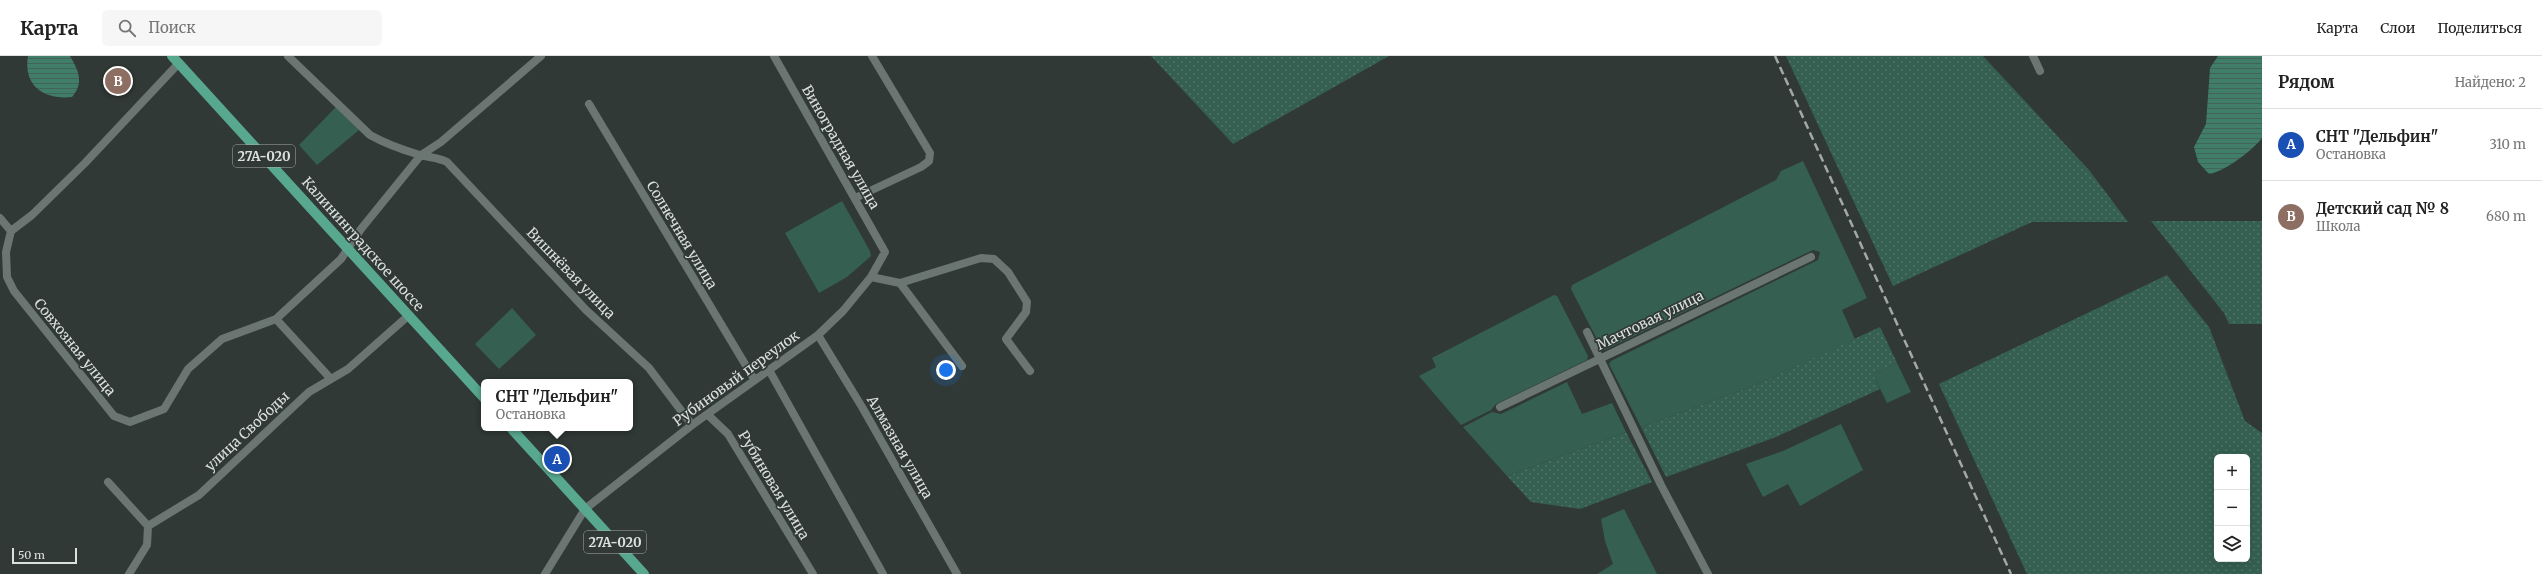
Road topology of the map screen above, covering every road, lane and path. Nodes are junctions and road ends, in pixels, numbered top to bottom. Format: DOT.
graph roads {
  1 [pos="288,56"];
  2 [pos="541,56"];
  3 [pos="774,56"];
  4 [pos="872,56"];
  5 [pos="2033,56"];
  6 [pos="175,60"];
  7 [pos="2040,71"];
  8 [pos="589,104"];
  9 [pos="421,155"];
  10 [pos="855,198"];
  11 [pos="0,218"];
  12 [pos="11,231"];
  13 [pos="348,249"];
  14 [pos="885,252"];
  15 [pos="3,253"];
  16 [pos="1811,257"];
  17 [pos="871,276"];
  18 [pos="900,283"];
  19 [pos="408,316"];
  20 [pos="276,319"];
  21 [pos="1587,332"];
  22 [pos="818,335"];
  23 [pos="1600,359"];
  24 [pos="962,366"];
  25 [pos="770,370"];
  26 [pos="1030,372"];
  27 [pos="330,378"];
  28 [pos="754,379"];
  29 [pos="481,395"];
  30 [pos="1500,407"];
  31 [pos="708,415"];
  32 [pos="692,425"];
  33 [pos="514,431"];
  34 [pos="108,482"];
  35 [pos="585,509"];
  36 [pos="148,526"];
  37 [pos="129,574"];
  38 [pos="546,574"];
  39 [pos="644,574"];
  40 [pos="813,574"];
  41 [pos="883,574"];
  42 [pos="957,574"];
  43 [pos="1708,574"];
  1 -- 9 [label="street, Вишнёвая улица"];
  2 -- 9 [label="street, Совхозная улица"];
  3 -- 10 [label="street, Виноградная улица"];
  4 -- 10 [label="street"];
  5 -- 7 [label="street"];
  6 -- 12 [label="street"];
  6 -- 13 [label="main road, Калининградское шоссе / 27А-020"];
  8 -- 28 [label="street, Солнечная улица"];
  9 -- 13 [label="street, Совхозная улица"];
  9 -- 32 [label="street, Вишнёвая улица"];
  10 -- 14 [label="street, Виноградная улица"];
  11 -- 12 [label="street"];
  12 -- 15 [label="street, Совхозная улица"];
  13 -- 19 [label="main road, Калининградское шоссе / 27А-020"];
  13 -- 20 [label="street, Совхозная улица"];
  14 -- 17 [label="street, Рубиновый переулок"];
  15 -- 20 [label="street, Совхозная улица"];
  16 -- 23 [label="street, Мачтовая улица"];
  17 -- 18 [label="street"];
  17 -- 22 [label="street, Рубиновый переулок"];
  18 -- 24 [label="street"];
  18 -- 26 [label="street"];
  19 -- 27 [label="street, улица Свободы"];
  19 -- 29 [label="main road, Калининградское шоссе / 27А-020"];
  20 -- 27 [label="street"];
  21 -- 23 [label="street"];
  22 -- 25 [label="street, Рубиновый переулок"];
  22 -- 42 [label="street, Алмазная улица"];
  23 -- 30 [label="street, Мачтовая улица"];
  23 -- 43 [label="street"];
  25 -- 28 [label="street, Рубиновый переулок"];
  25 -- 41 [label="street"];
  27 -- 36 [label="street, улица Свободы"];
  28 -- 31 [label="street, Рубиновый переулок"];
  31 -- 32 [label="street, Рубиновый переулок"];
  31 -- 40 [label="street, Рубиновая улица"];
  32 -- 35 [label="street, Рубиновый переулок"];
  33 -- 35 [label="main road, 27А-020"];
  34 -- 36 [label="street"];
  35 -- 38 [label="street"];
  35 -- 39 [label="main road, 27А-020"];
  36 -- 37 [label="street"];
}
